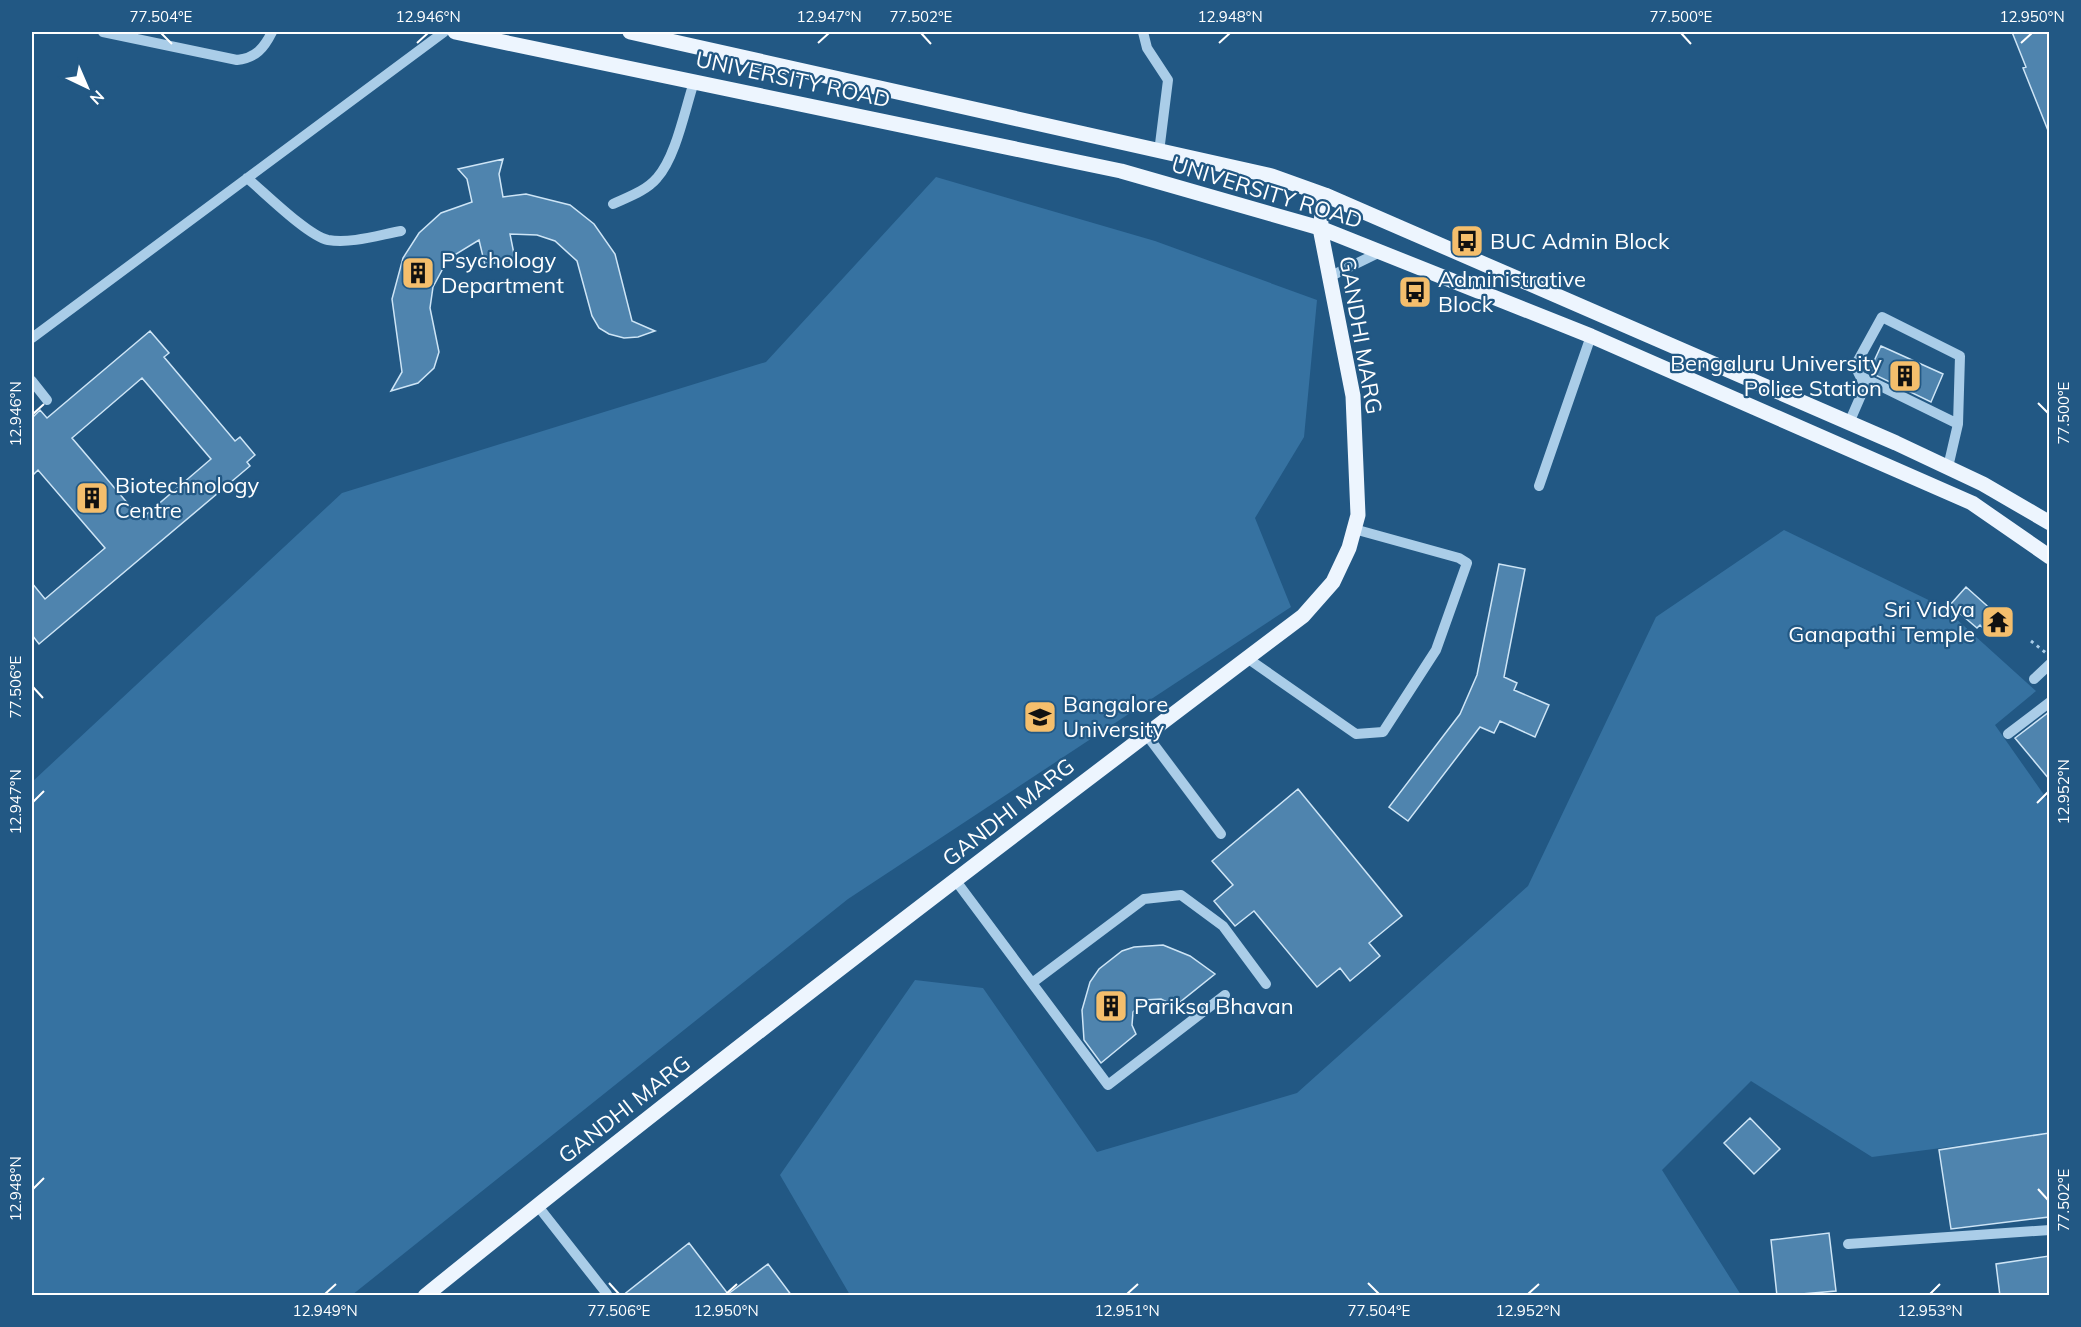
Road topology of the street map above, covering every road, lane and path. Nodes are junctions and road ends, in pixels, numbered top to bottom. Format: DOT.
graph roads {
  1 [pos="103,32"];
  2 [pos="272,32"];
  3 [pos="444,32"];
  4 [pos="455,32"];
  5 [pos="630,32"];
  6 [pos="1143,32"];
  7 [pos="694,82"];
  8 [pos="1159,152"];
  9 [pos="247,178"];
  10 [pos="1325,195"];
  11 [pos="613,204"];
  12 [pos="1320,228"];
  13 [pos="401,231"];
  14 [pos="1380,252"];
  15 [pos="1329,277"];
  16 [pos="1591,336"];
  17 [pos="32,338"];
  18 [pos="1860,376"];
  19 [pos="32,381"];
  20 [pos="1780,393"];
  21 [pos="47,400"];
  22 [pos="1771,416"];
  23 [pos="1849,423"];
  24 [pos="1958,424"];
  25 [pos="1948,466"];
  26 [pos="1539,486"];
  27 [pos="2049,523"];
  28 [pos="1354,529"];
  29 [pos="2049,557"];
  30 [pos="2031,641"];
  31 [pos="2049,656"];
  32 [pos="1247,658"];
  33 [pos="2049,664"];
  34 [pos="2034,679"];
  35 [pos="2049,702"];
  36 [pos="1146,734"];
  37 [pos="2008,734"];
  38 [pos="1221,834"];
  39 [pos="956,881"];
  40 [pos="1032,983"];
  41 [pos="1266,984"];
  42 [pos="1225,994"];
  43 [pos="537,1205"];
  44 [pos="2049,1230"];
  45 [pos="1848,1244"];
  46 [pos="607,1294"];
  47 [pos="425,1296"];
  1 -- 2 [label="street"];
  3 -- 9 [label="street"];
  4 -- 7 [label="main road, UNIVERSITY ROAD"];
  5 -- 8 [label="main road, UNIVERSITY ROAD"];
  6 -- 8 [label="street"];
  7 -- 11 [label="street"];
  7 -- 12 [label="main road, UNIVERSITY ROAD"];
  8 -- 10 [label="main road, UNIVERSITY ROAD"];
  9 -- 13 [label="street"];
  9 -- 17 [label="street"];
  10 -- 12 [label="main road, GANDHI MARG"];
  10 -- 20 [label="main road, UNIVERSITY ROAD"];
  12 -- 14 [label="main road, UNIVERSITY ROAD"];
  12 -- 15 [label="main road, GANDHI MARG"];
  14 -- 15 [label="street"];
  14 -- 16 [label="main road, UNIVERSITY ROAD"];
  15 -- 28 [label="main road, GANDHI MARG"];
  16 -- 22 [label="main road, UNIVERSITY ROAD"];
  16 -- 26 [label="street"];
  18 -- 23 [label="street"];
  18 -- 24 [label="street"];
  18 -- 24 [label="street"];
  19 -- 21 [label="street"];
  20 -- 22 [label="main road"];
  20 -- 23 [label="main road, UNIVERSITY ROAD"];
  22 -- 29 [label="main road, UNIVERSITY ROAD"];
  23 -- 25 [label="main road, UNIVERSITY ROAD"];
  24 -- 25 [label="street"];
  25 -- 27 [label="main road, UNIVERSITY ROAD"];
  28 -- 32 [label="main road, GANDHI MARG"];
  28 -- 32 [label="street"];
  30 -- 31 [label="path"];
  32 -- 36 [label="main road, GANDHI MARG"];
  33 -- 34 [label="street"];
  35 -- 37 [label="street"];
  36 -- 38 [label="street"];
  36 -- 39 [label="main road, GANDHI MARG"];
  39 -- 40 [label="street"];
  39 -- 43 [label="main road, GANDHI MARG"];
  40 -- 41 [label="street"];
  40 -- 42 [label="street"];
  43 -- 46 [label="street"];
  43 -- 47 [label="main road, GANDHI MARG"];
  44 -- 45 [label="street"];
}
